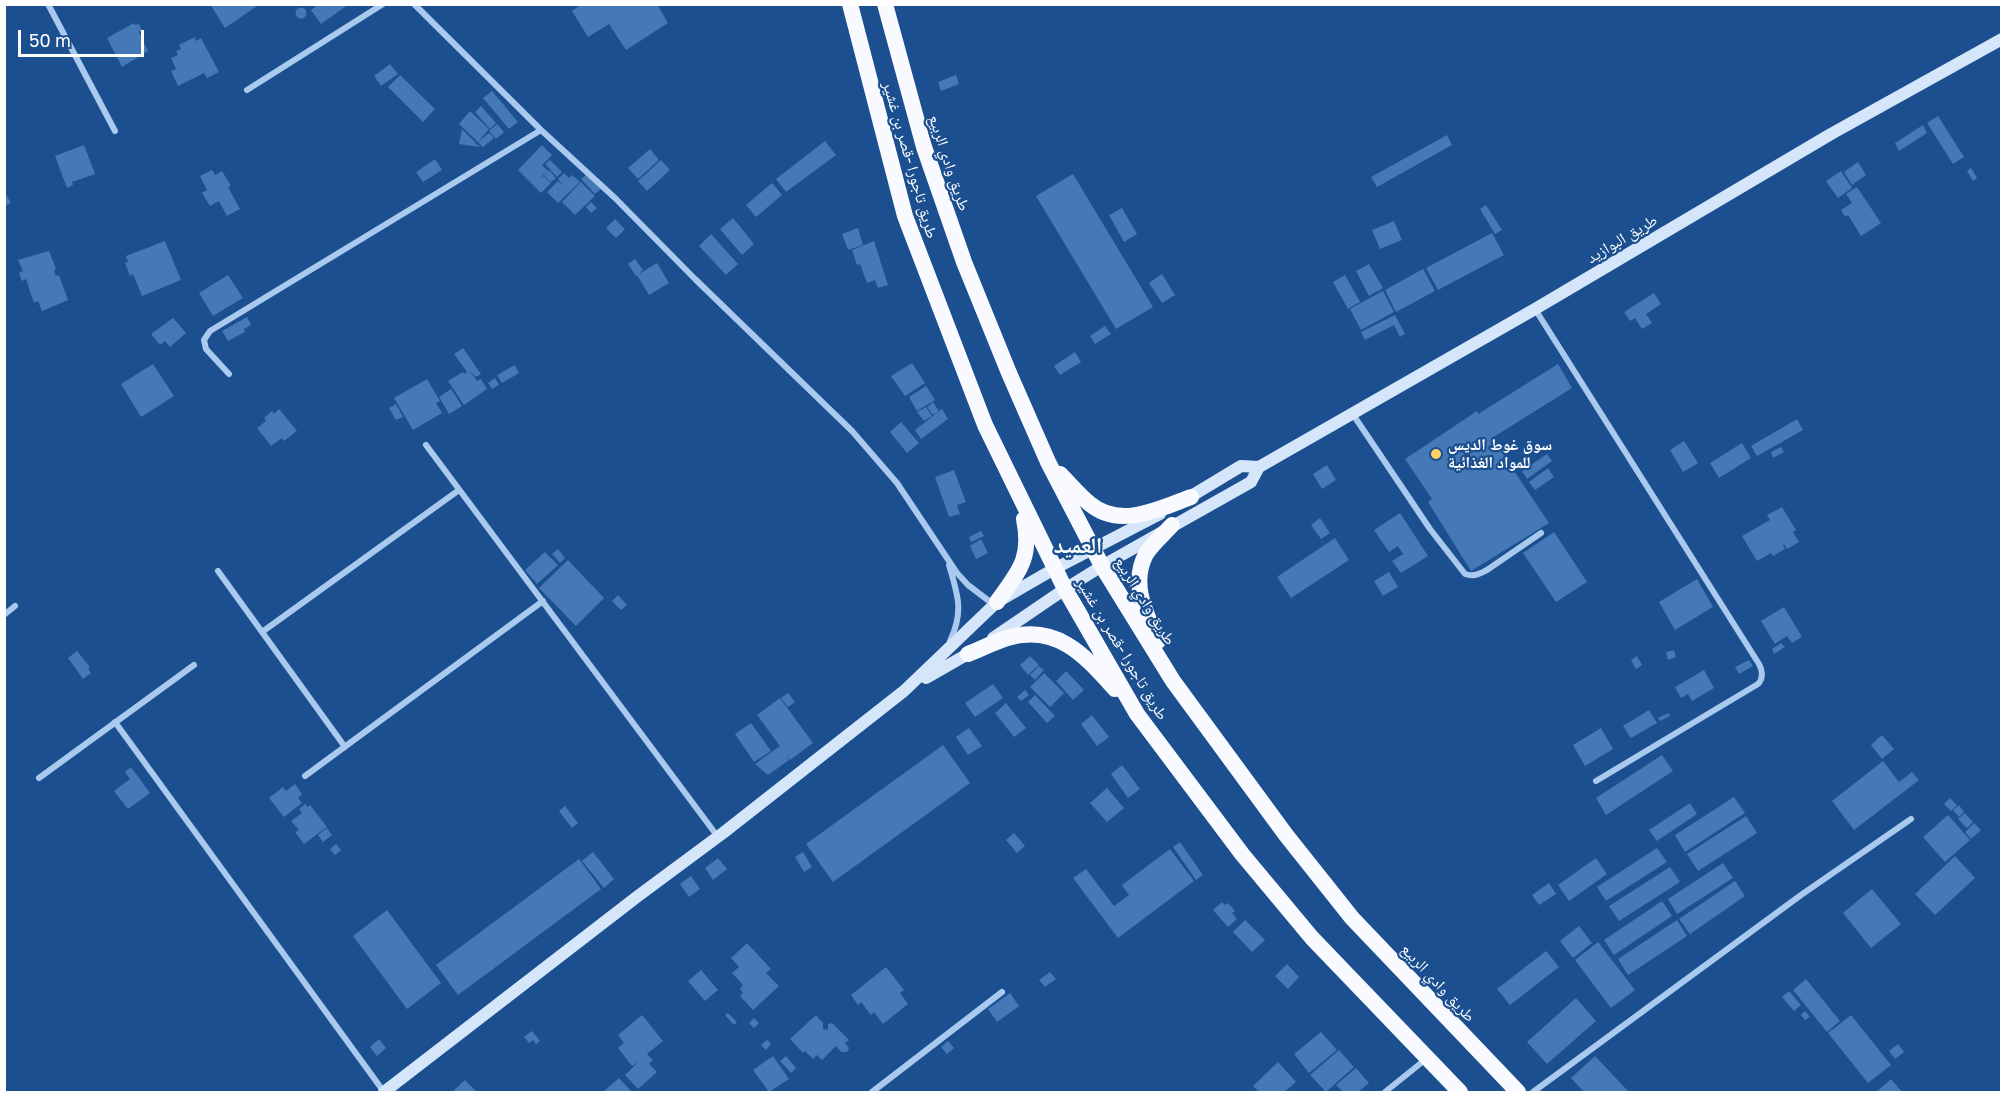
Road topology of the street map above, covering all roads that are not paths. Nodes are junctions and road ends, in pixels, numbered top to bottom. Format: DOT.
graph roads {
  1 [pos="48,4"];
  2 [pos="383,4"];
  3 [pos="414,4"];
  4 [pos="850,4"];
  5 [pos="885,4"];
  6 [pos="2001,39"];
  7 [pos="247,90"];
  8 [pos="541,130"];
  9 [pos="115,131"];
  10 [pos="1535,309"];
  11 [pos="229,374"];
  12 [pos="1352,413"];
  13 [pos="426,445"];
  14 [pos="1048,462"];
  15 [pos="1259,467"];
  16 [pos="459,490"];
  17 [pos="1018,495"];
  18 [pos="1191,498"];
  19 [pos="1172,525"];
  20 [pos="1541,532"];
  21 [pos="1093,550"];
  22 [pos="947,559"];
  23 [pos="1102,566"];
  24 [pos="1054,569"];
  25 [pos="218,571"];
  26 [pos="1065,589"];
  27 [pos="543,601"];
  28 [pos="996,603"];
  29 [pos="15,606"];
  30 [pos="4,615"];
  31 [pos="262,632"];
  32 [pos="947,648"];
  33 [pos="968,654"];
  34 [pos="194,665"];
  35 [pos="1173,681"];
  36 [pos="904,691"];
  37 [pos="1137,714"];
  38 [pos="115,722"];
  39 [pos="345,747"];
  40 [pos="305,776"];
  41 [pos="39,778"];
  42 [pos="1596,781"];
  43 [pos="1911,819"];
  44 [pos="718,837"];
  45 [pos="1002,992"];
  46 [pos="1427,1059"];
  47 [pos="384,1092"];
  48 [pos="872,1092"];
  49 [pos="1385,1092"];
  50 [pos="1461,1092"];
  51 [pos="1518,1092"];
  52 [pos="1533,1092"];
  1 -- 9 [label="street"];
  2 -- 7 [label="street"];
  3 -- 8 [label="street"];
  4 -- 17 [label="highway, طريق تاجورا -قصر بن غشير"];
  5 -- 14 [label="highway, طريق وادي الربيع"];
  6 -- 10 [label="main road, طريق البوازيد"];
  8 -- 11 [label="street"];
  8 -- 22 [label="street"];
  10 -- 12 [label="main road, طريق البوازيد"];
  10 -- 42 [label="street"];
  12 -- 15 [label="main road, طريق البوازيد"];
  12 -- 20 [label="street"];
  13 -- 16 [label="street"];
  14 -- 18 [label="highway"];
  14 -- 21 [label="highway, طريق وادي الربيع"];
  15 -- 18 [label="main road"];
  15 -- 19 [label="main road"];
  16 -- 27 [label="street"];
  16 -- 31 [label="street"];
  17 -- 24 [label="highway, طريق تاجورا -قصر بن غشير"];
  17 -- 28 [label="highway"];
  18 -- 21 [label="main road"];
  19 -- 23 [label="main road"];
  19 -- 35 [label="highway"];
  21 -- 23 [label="highway, طريق وادي الربيع"];
  21 -- 24 [label="main road"];
  22 -- 28 [label="street"];
  22 -- 32 [label="street"];
  23 -- 26 [label="main road"];
  23 -- 35 [label="highway, طريق وادي الربيع"];
  24 -- 26 [label="highway, طريق تاجورا -قصر بن غشير"];
  24 -- 28 [label="main road"];
  25 -- 31 [label="street"];
  26 -- 33 [label="main road"];
  26 -- 37 [label="highway, طريق تاجورا -قصر بن غشير"];
  27 -- 39 [label="street"];
  27 -- 44 [label="street"];
  28 -- 32 [label="main road"];
  29 -- 30 [label="street"];
  31 -- 39 [label="street"];
  32 -- 36 [label="main road"];
  33 -- 36 [label="main road"];
  33 -- 37 [label="highway"];
  34 -- 38 [label="street"];
  35 -- 51 [label="highway, طريق وادي الربيع"];
  36 -- 44 [label="main road"];
  37 -- 46 [label="highway, طريق تاجورا -قصر بن غشير"];
  38 -- 41 [label="street"];
  38 -- 47 [label="street"];
  39 -- 40 [label="street"];
  43 -- 52 [label="street"];
  44 -- 47 [label="main road"];
  45 -- 48 [label="street"];
  46 -- 49 [label="street"];
  46 -- 50 [label="highway, طريق تاجورا -قصر بن غشير"];
}
